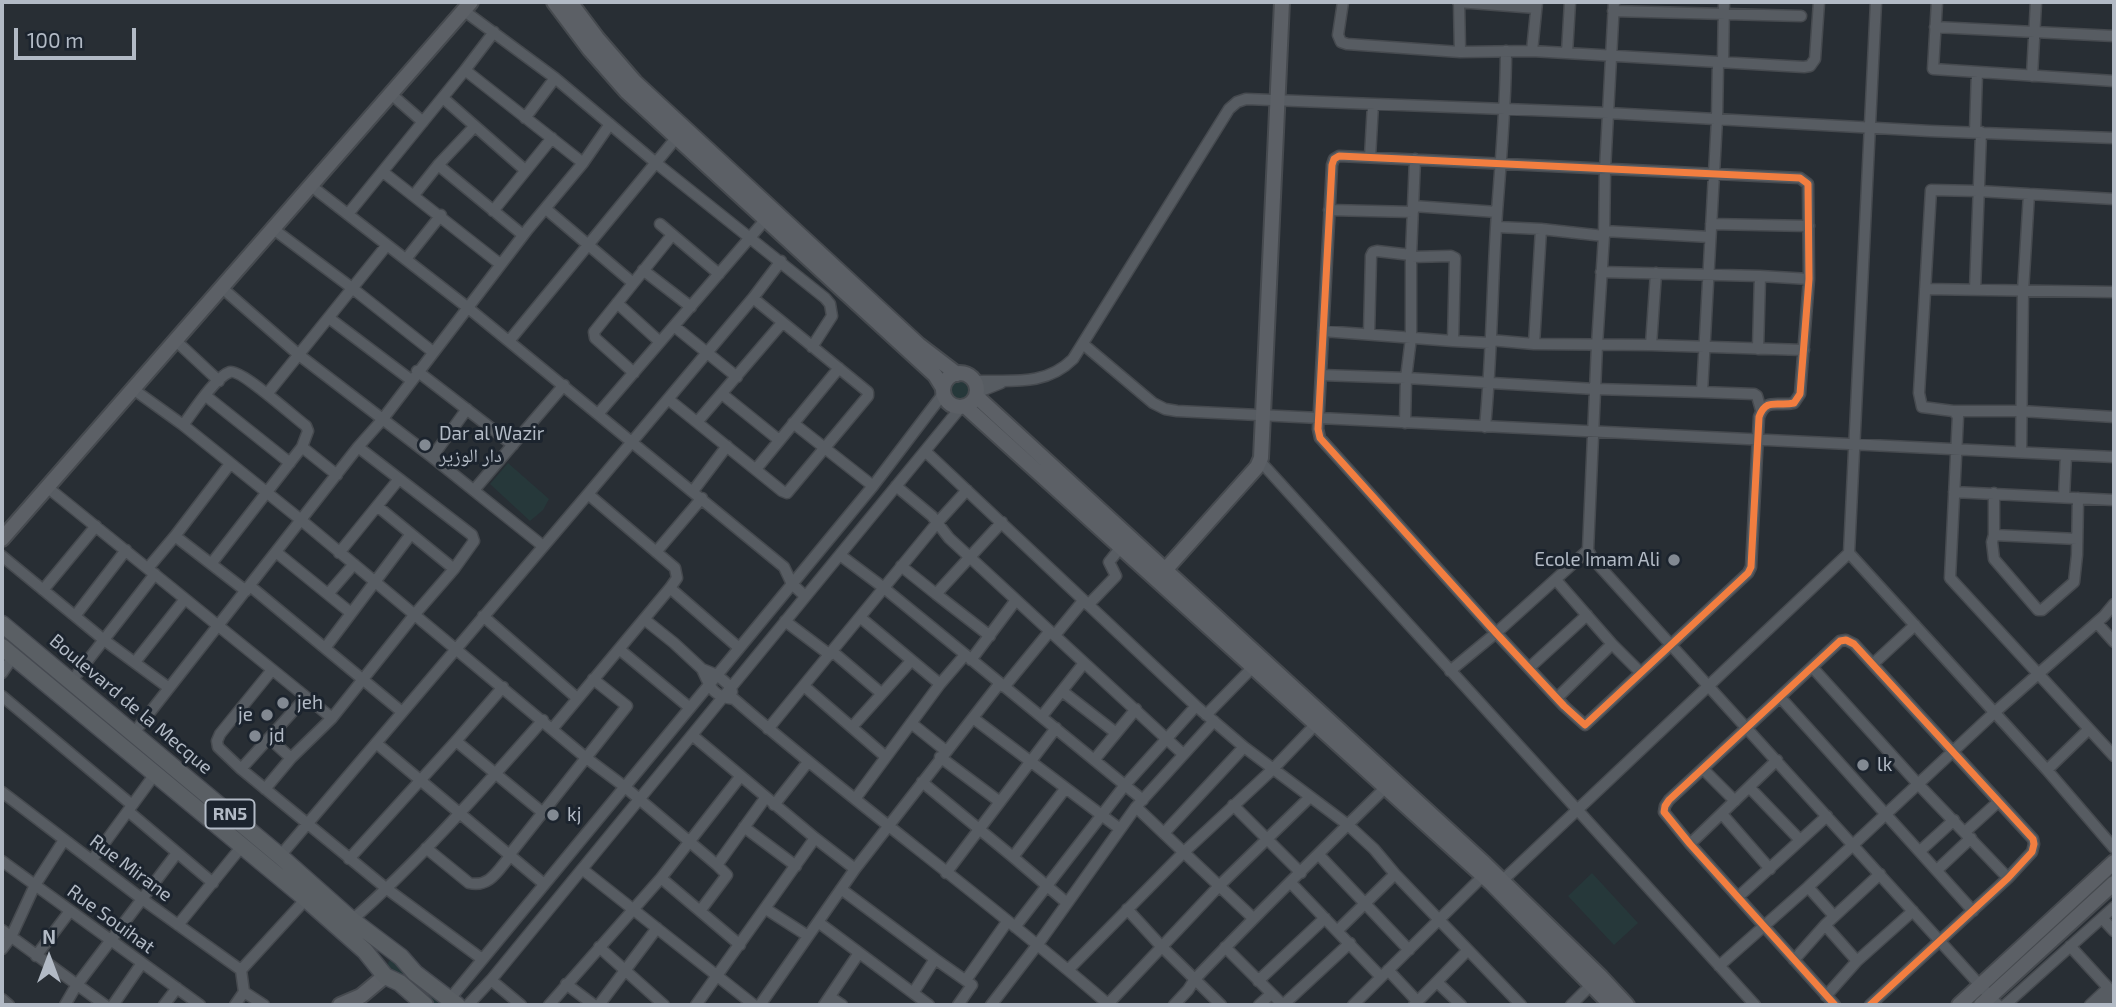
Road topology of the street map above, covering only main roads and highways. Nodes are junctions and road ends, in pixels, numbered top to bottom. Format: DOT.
graph roads {
  1 [pos="554,2"];
  2 [pos="570,2"];
  3 [pos="1282,2"];
  4 [pos="467,6"];
  5 [pos="957,374"];
  6 [pos="943,391"];
  7 [pos="970,397"];
  8 [pos="2,539"];
  9 [pos="1166,569"];
  10 [pos="2,624"];
  11 [pos="8,652"];
  12 [pos="2114,862"];
  13 [pos="2114,883"];
  14 [pos="397,955"];
  15 [pos="383,973"];
  16 [pos="1988,998"];
  17 [pos="453,1003"];
  18 [pos="340,1005"];
  19 [pos="425,1005"];
  20 [pos="1611,1005"];
  21 [pos="1627,1005"];
  22 [pos="1959,1005"];
  1 -- 6 [label="main road"];
  2 -- 5 [label="main road"];
  3 -- 9 [label="main road"];
  4 -- 8 [label="main road"];
  5 -- 6 [label="main road"];
  5 -- 7 [label="main road"];
  6 -- 7 [label="main road"];
  7 -- 9 [label="main road"];
  7 -- 20 [label="main road"];
  9 -- 21 [label="main road"];
  10 -- 14 [label="main road, Boulevard de la Mecque / RN5"];
  11 -- 15 [label="main road, Boulevard de la Mecque / RN5"];
  12 -- 16 [label="main road"];
  13 -- 16 [label="main road"];
  14 -- 15 [label="main road"];
  14 -- 17 [label="main road, Boulevard de la Mecque / RN5"];
  15 -- 18 [label="main road"];
  15 -- 19 [label="main road, Boulevard de la Mecque / RN5"];
  16 -- 22 [label="main road"];
}
